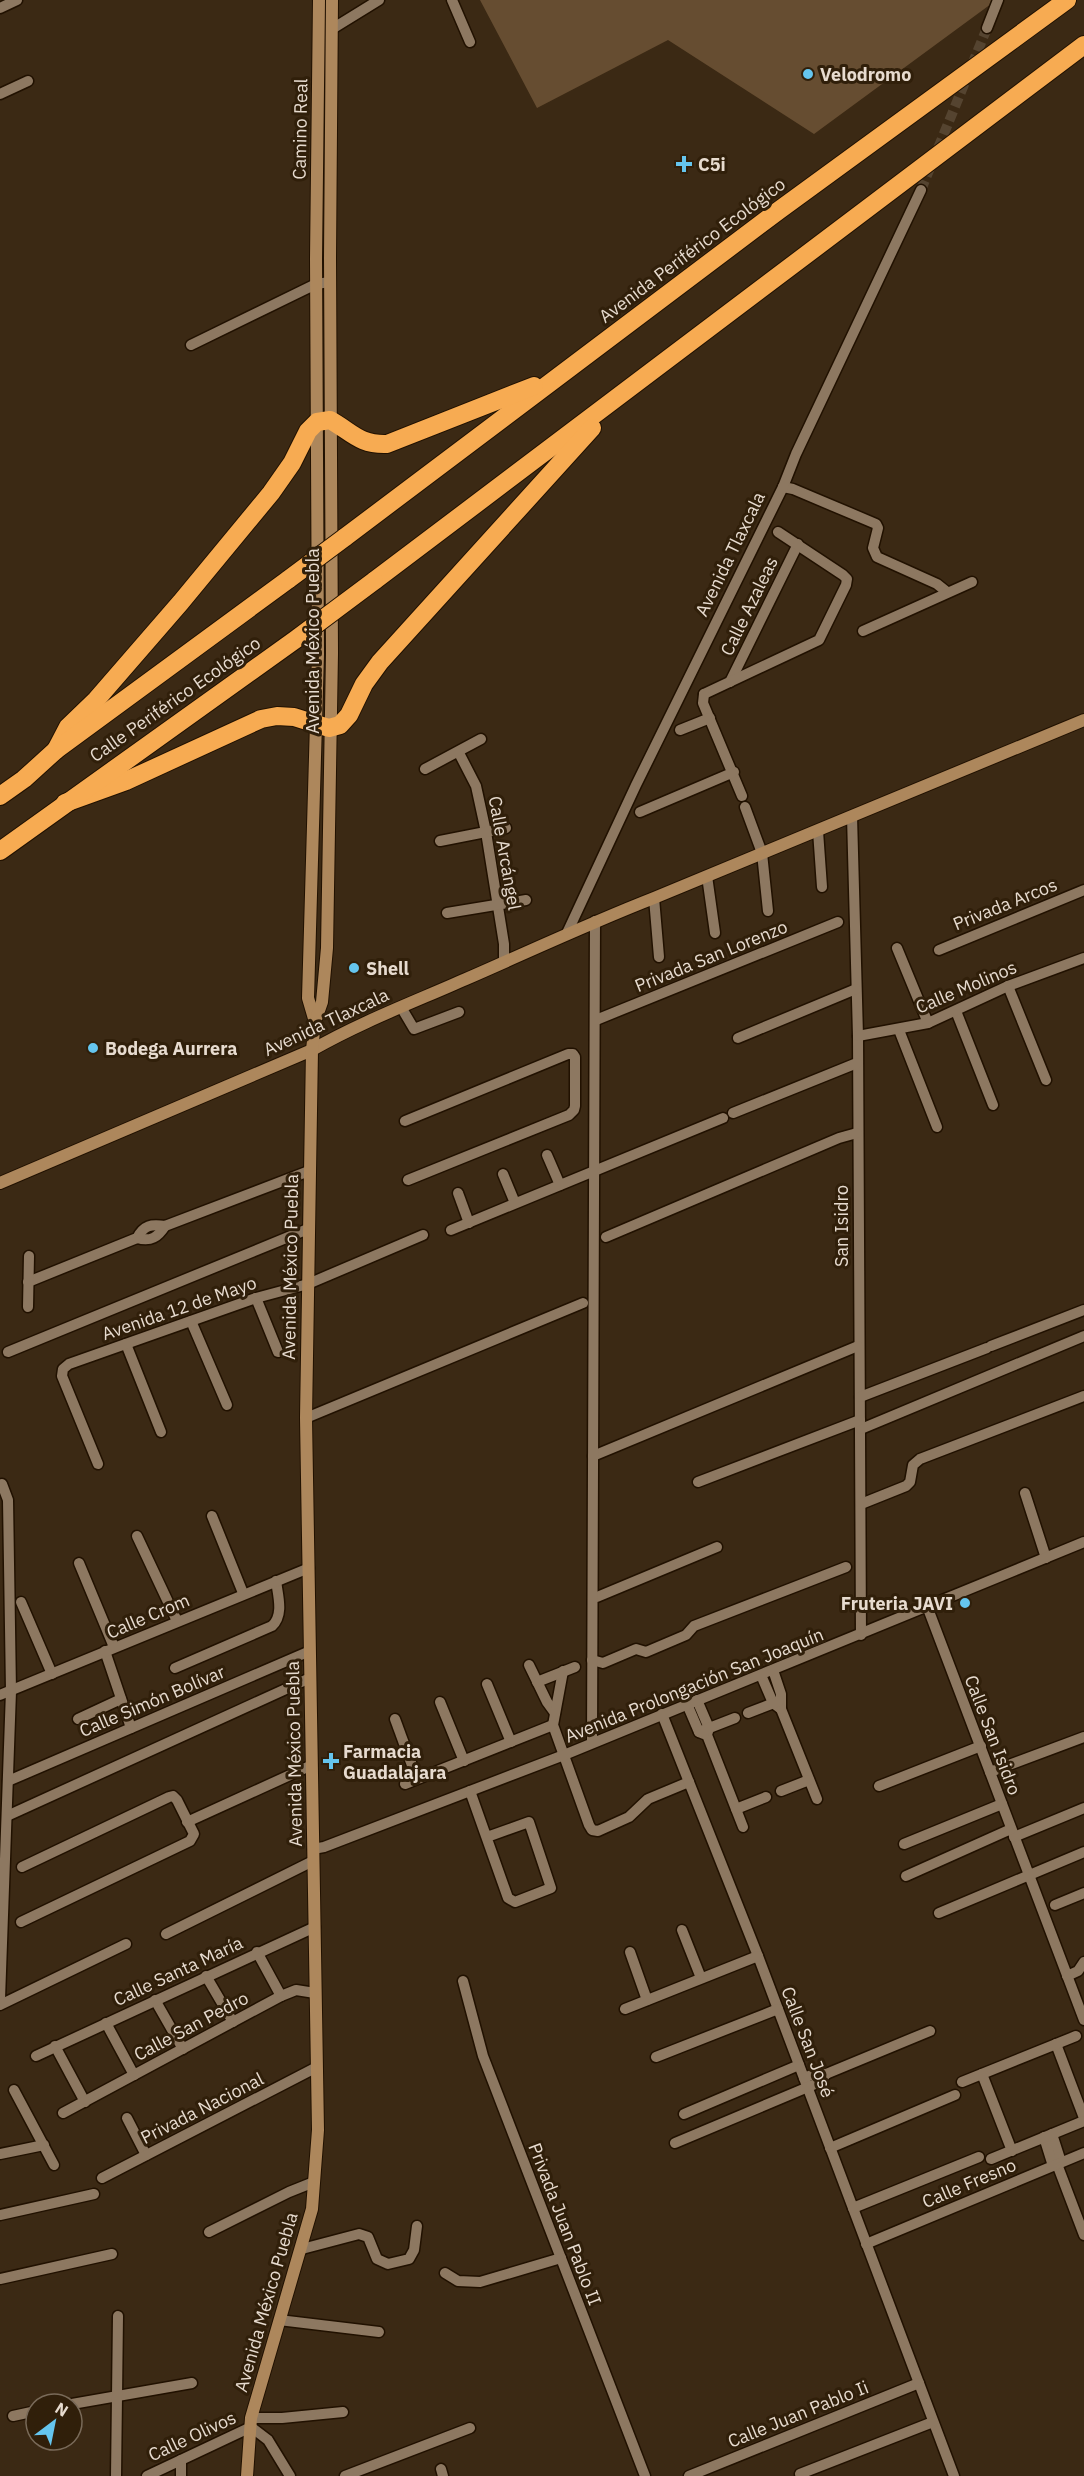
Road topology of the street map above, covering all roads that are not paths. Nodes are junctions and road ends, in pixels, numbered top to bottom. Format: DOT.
graph roads {
  1 [pos="17,0"];
  2 [pos="319,0"];
  3 [pos="332,0"];
  4 [pos="379,0"];
  5 [pos="452,0"];
  6 [pos="998,0"];
  7 [pos="1067,0"];
  8 [pos="0,9"];
  9 [pos="987,28"];
  10 [pos="332,29"];
  11 [pos="470,42"];
  12 [pos="1084,45"];
  13 [pos="28,81"];
  14 [pos="0,94"];
  15 [pos="921,190"];
  16 [pos="330,258"];
  17 [pos="316,259"];
  18 [pos="330,282"];
  19 [pos="316,284"];
  20 [pos="191,345"];
  21 [pos="555,378"];
  22 [pos="615,400"];
  23 [pos="324,421"];
  24 [pos="783,487"];
  25 [pos="778,531"];
  26 [pos="344,538"];
  27 [pos="798,544"];
  28 [pos="972,582"];
  29 [pos="947,592"];
  30 [pos="863,631"];
  31 [pos="730,682"];
  32 [pos="685,688"];
  33 [pos="704,694"];
  34 [pos="710,718"];
  35 [pos="1084,720"];
  36 [pos="322,727"];
  37 [pos="680,730"];
  38 [pos="481,739"];
  39 [pos="56,750"];
  40 [pos="459,753"];
  41 [pos="425,769"];
  42 [pos="734,772"];
  43 [pos="0,796"];
  44 [pos="65,802"];
  45 [pos="640,812"];
  46 [pos="852,816"];
  47 [pos="506,828"];
  48 [pos="818,831"];
  49 [pos="486,832"];
  50 [pos="440,841"];
  51 [pos="0,852"];
  52 [pos="762,854"];
  53 [pos="707,876"];
  54 [pos="822,887"];
  55 [pos="1084,890"];
  56 [pos="654,898"];
  57 [pos="525,900"];
  58 [pos="497,906"];
  59 [pos="768,911"];
  60 [pos="447,913"];
  61 [pos="595,921"];
  62 [pos="838,922"];
  63 [pos="567,933"];
  64 [pos="715,933"];
  65 [pos="897,948"];
  66 [pos="939,950"];
  67 [pos="659,957"];
  68 [pos="1084,958"];
  69 [pos="504,962"];
  70 [pos="1008,986"];
  71 [pos="856,989"];
  72 [pos="401,1007"];
  73 [pos="956,1011"];
  74 [pos="459,1012"];
  75 [pos="596,1020"];
  76 [pos="315,1022"];
  77 [pos="927,1023"];
  78 [pos="899,1030"];
  79 [pos="858,1036"];
  80 [pos="738,1038"];
  81 [pos="312,1050"];
  82 [pos="857,1063"];
  83 [pos="595,1078"];
  84 [pos="576,1079"];
  85 [pos="1046,1080"];
  86 [pos="993,1105"];
  87 [pos="405,1121"];
  88 [pos="937,1128"];
  89 [pos="857,1133"];
  90 [pos="547,1155"];
  91 [pos="596,1170"];
  92 [pos="309,1171"];
  93 [pos="503,1174"];
  94 [pos="408,1180"];
  95 [pos="0,1183"];
  96 [pos="560,1185"];
  97 [pos="458,1193"];
  98 [pos="515,1203"];
  99 [pos="469,1223"];
  100 [pos="308,1229"];
  101 [pos="451,1230"];
  102 [pos="423,1235"];
  103 [pos="606,1237"];
  104 [pos="29,1256"];
  105 [pos="28,1282"];
  106 [pos="308,1284"];
  107 [pos="256,1298"];
  108 [pos="583,1303"];
  109 [pos="28,1307"];
  110 [pos="1084,1310"];
  111 [pos="191,1321"];
  112 [pos="1084,1336"];
  113 [pos="126,1344"];
  114 [pos="858,1346"];
  115 [pos="8,1352"];
  116 [pos="278,1352"];
  117 [pos="1084,1396"];
  118 [pos="860,1397"];
  119 [pos="227,1406"];
  120 [pos="306,1418"];
  121 [pos="860,1424"];
  122 [pos="162,1432"];
  123 [pos="593,1456"];
  124 [pos="98,1464"];
  125 [pos="698,1482"];
  126 [pos="2,1484"];
  127 [pos="1025,1493"];
  128 [pos="861,1504"];
  129 [pos="212,1516"];
  130 [pos="4,1536"];
  131 [pos="137,1536"];
  132 [pos="1084,1542"];
  133 [pos="717,1547"];
  134 [pos="1046,1558"];
  135 [pos="79,1563"];
  136 [pos="846,1567"];
  137 [pos="309,1568"];
  138 [pos="276,1581"];
  139 [pos="243,1593"];
  140 [pos="593,1596"];
  141 [pos="21,1602"];
  142 [pos="927,1606"];
  143 [pos="177,1621"];
  144 [pos="861,1635"];
  145 [pos="109,1649"];
  146 [pos="310,1651"];
  147 [pos="592,1660"];
  148 [pos="528,1665"];
  149 [pos="575,1667"];
  150 [pos="175,1668"];
  151 [pos="773,1670"];
  152 [pos="563,1671"];
  153 [pos="52,1674"];
  154 [pos="761,1675"];
  155 [pos="310,1678"];
  156 [pos="0,1679"];
  157 [pos="537,1682"];
  158 [pos="487,1684"];
  159 [pos="11,1688"];
  160 [pos="0,1695"];
  161 [pos="121,1699"];
  162 [pos="440,1702"];
  163 [pos="692,1702"];
  164 [pos="778,1704"];
  165 [pos="555,1713"];
  166 [pos="748,1713"];
  167 [pos="662,1714"];
  168 [pos="735,1718"];
  169 [pos="78,1719"];
  170 [pos="395,1719"];
  171 [pos="554,1725"];
  172 [pos="130,1728"];
  173 [pos="705,1732"];
  174 [pos="1084,1737"];
  175 [pos="510,1742"];
  176 [pos="592,1743"];
  177 [pos="981,1746"];
  178 [pos="564,1755"];
  179 [pos="464,1761"];
  180 [pos="312,1766"];
  181 [pos="990,1772"];
  182 [pos="417,1779"];
  183 [pos="809,1780"];
  184 [pos="8,1782"];
  185 [pos="689,1782"];
  186 [pos="405,1784"];
  187 [pos="879,1786"];
  188 [pos="470,1791"];
  189 [pos="781,1791"];
  190 [pos="766,1797"];
  191 [pos="817,1799"];
  192 [pos="1002,1804"];
  193 [pos="1084,1808"];
  194 [pos="736,1809"];
  195 [pos="7,1816"];
  196 [pos="188,1821"];
  197 [pos="743,1827"];
  198 [pos="1013,1833"];
  199 [pos="487,1837"];
  200 [pos="904,1844"];
  201 [pos="1084,1852"];
  202 [pos="313,1855"];
  203 [pos="22,1867"];
  204 [pos="1028,1875"];
  205 [pos="906,1876"];
  206 [pos="1084,1893"];
  207 [pos="1055,1905"];
  208 [pos="939,1913"];
  209 [pos="21,1922"];
  210 [pos="315,1927"];
  211 [pos="682,1930"];
  212 [pos="166,1934"];
  213 [pos="126,1944"];
  214 [pos="257,1952"];
  215 [pos="630,1952"];
  216 [pos="758,1956"];
  217 [pos="1084,1960"];
  218 [pos="1065,1971"];
  219 [pos="206,1976"];
  220 [pos="701,1978"];
  221 [pos="463,1981"];
  222 [pos="315,1993"];
  223 [pos="281,1996"];
  224 [pos="0,1999"];
  225 [pos="154,2000"];
  226 [pos="647,2000"];
  227 [pos="0,2005"];
  228 [pos="625,2009"];
  229 [pos="778,2009"];
  230 [pos="1084,2020"];
  231 [pos="233,2022"];
  232 [pos="106,2023"];
  233 [pos="930,2031"];
  234 [pos="1076,2036"];
  235 [pos="1056,2044"];
  236 [pos="56,2046"];
  237 [pos="183,2049"];
  238 [pos="36,2056"];
  239 [pos="656,2058"];
  240 [pos="799,2065"];
  241 [pos="317,2067"];
  242 [pos="982,2074"];
  243 [pos="134,2075"];
  244 [pos="806,2082"];
  245 [pos="962,2082"];
  246 [pos="14,2090"];
  247 [pos="955,2095"];
  248 [pos="85,2102"];
  249 [pos="63,2114"];
  250 [pos="684,2114"];
  251 [pos="127,2118"];
  252 [pos="1084,2120"];
  253 [pos="1048,2136"];
  254 [pos="675,2143"];
  255 [pos="44,2145"];
  256 [pos="830,2148"];
  257 [pos="1012,2151"];
  258 [pos="1084,2153"];
  259 [pos="0,2154"];
  260 [pos="146,2155"];
  261 [pos="979,2157"];
  262 [pos="991,2159"];
  263 [pos="1057,2164"];
  264 [pos="54,2165"];
  265 [pos="102,2178"];
  266 [pos="314,2182"];
  267 [pos="94,2194"];
  268 [pos="853,2208"];
  269 [pos="0,2215"];
  270 [pos="417,2226"];
  271 [pos="209,2232"];
  272 [pos="1084,2235"];
  273 [pos="867,2244"];
  274 [pos="302,2249"];
  275 [pos="112,2254"];
  276 [pos="561,2258"];
  277 [pos="445,2273"];
  278 [pos="0,2279"];
  279 [pos="118,2316"];
  280 [pos="279,2320"];
  281 [pos="379,2332"];
  282 [pos="192,2383"];
  283 [pos="919,2383"];
  284 [pos="118,2395"];
  285 [pos="84,2402"];
  286 [pos="343,2412"];
  287 [pos="24,2414"];
  288 [pos="13,2416"];
  289 [pos="251,2422"];
  290 [pos="933,2422"];
  291 [pos="470,2428"];
  292 [pos="181,2460"];
  293 [pos="800,2474"];
  294 [pos="116,2476"];
  295 [pos="147,2476"];
  296 [pos="181,2476"];
  297 [pos="247,2476"];
  298 [pos="290,2476"];
  299 [pos="345,2476"];
  300 [pos="645,2476"];
  301 [pos="689,2476"];
  302 [pos="954,2476"];
  1 -- 8 [label="street"];
  2 -- 17 [label="main road, Camino Real"];
  3 -- 10 [label="main road, Camino Real"];
  4 -- 10 [label="street"];
  5 -- 11 [label="street"];
  6 -- 9 [label="street"];
  7 -- 21 [label="highway, Avenida Periférico Ecológico"];
  10 -- 16 [label="main road, Camino Real"];
  12 -- 22 [label="highway"];
  13 -- 14 [label="street"];
  15 -- 24 [label="street, Avenida Tlaxcala"];
  16 -- 18 [label="main road, Avenida México Puebla"];
  17 -- 19 [label="main road, Avenida México Puebla"];
  18 -- 19 [label="street"];
  18 -- 23 [label="main road, Avenida México Puebla"];
  19 -- 20 [label="street"];
  19 -- 23 [label="main road, Avenida México Puebla"];
  21 -- 23 [label="highway"];
  21 -- 26 [label="highway, Avenida Periférico Ecológico"];
  22 -- 36 [label="highway"];
  22 -- 44 [label="highway, Calle Periférico Ecológico, bridge"];
  23 -- 36 [label="main road, Avenida México Puebla"];
  23 -- 39 [label="highway"];
  24 -- 29 [label="street"];
  24 -- 32 [label="street, Avenida Tlaxcala"];
  25 -- 27 [label="street"];
  26 -- 39 [label="highway, Calle Periférico Ecológico, bridge"];
  27 -- 31 [label="street, Calle Azaleas"];
  27 -- 31 [label="street"];
  28 -- 29 [label="street"];
  29 -- 30 [label="street"];
  31 -- 33 [label="street"];
  32 -- 33 [label="street"];
  32 -- 63 [label="street, Avenida Tlaxcala"];
  33 -- 34 [label="street"];
  34 -- 37 [label="street"];
  34 -- 42 [label="street"];
  35 -- 46 [label="main road, Avenida Tlaxcala"];
  36 -- 44 [label="highway"];
  36 -- 76 [label="main road, Avenida México Puebla"];
  36 -- 76 [label="main road, Avenida México Puebla"];
  38 -- 40 [label="street"];
  39 -- 43 [label="highway, Calle Periférico Ecológico"];
  40 -- 41 [label="street"];
  40 -- 49 [label="street, Calle Arcángel"];
  42 -- 45 [label="street"];
  42 -- 52 [label="street"];
  44 -- 51 [label="highway, Calle Periférico Ecológico"];
  46 -- 48 [label="main road, Avenida Tlaxcala"];
  46 -- 71 [label="street, San Isidro"];
  47 -- 49 [label="street"];
  48 -- 52 [label="main road, Avenida Tlaxcala"];
  48 -- 54 [label="street"];
  49 -- 50 [label="street"];
  49 -- 58 [label="street, Calle Arcángel"];
  52 -- 53 [label="main road, Avenida Tlaxcala"];
  52 -- 59 [label="street"];
  53 -- 56 [label="main road, Avenida Tlaxcala"];
  53 -- 64 [label="street"];
  55 -- 66 [label="street, Privada Arcos"];
  56 -- 61 [label="main road, Avenida Tlaxcala"];
  56 -- 67 [label="street"];
  57 -- 58 [label="street"];
  58 -- 60 [label="street"];
  58 -- 69 [label="street, Calle Arcángel"];
  61 -- 63 [label="main road, Avenida Tlaxcala"];
  61 -- 75 [label="street"];
  62 -- 75 [label="street, Privada San Lorenzo"];
  63 -- 69 [label="main road, Avenida Tlaxcala"];
  65 -- 77 [label="street"];
  68 -- 70 [label="street, Calle Molinos"];
  69 -- 72 [label="main road, Avenida Tlaxcala"];
  70 -- 73 [label="street, Calle Molinos"];
  70 -- 85 [label="street"];
  71 -- 79 [label="street, San Isidro"];
  71 -- 80 [label="street"];
  72 -- 74 [label="street"];
  72 -- 81 [label="main road, Avenida Tlaxcala"];
  73 -- 77 [label="street, Calle Molinos"];
  73 -- 86 [label="street"];
  75 -- 83 [label="street"];
  76 -- 81 [label="main road, Avenida México Puebla"];
  77 -- 78 [label="street, Calle Molinos"];
  78 -- 79 [label="street, Calle Molinos"];
  78 -- 88 [label="street"];
  79 -- 82 [label="street, San Isidro"];
  81 -- 92 [label="main road, Avenida México Puebla"];
  81 -- 95 [label="main road, Avenida Tlaxcala"];
  82 -- 89 [label="street, San Isidro"];
  82 -- 91 [label="street"];
  83 -- 84 [label="street"];
  83 -- 91 [label="street"];
  84 -- 87 [label="street"];
  84 -- 94 [label="street"];
  89 -- 103 [label="street"];
  89 -- 114 [label="street, San Isidro"];
  90 -- 96 [label="street"];
  91 -- 96 [label="street"];
  91 -- 123 [label="street"];
  92 -- 100 [label="main road, Avenida México Puebla"];
  92 -- 105 [label="street"];
  93 -- 98 [label="street"];
  96 -- 98 [label="street"];
  97 -- 99 [label="street"];
  98 -- 99 [label="street"];
  99 -- 101 [label="street"];
  100 -- 106 [label="main road, Avenida México Puebla"];
  100 -- 115 [label="street"];
  102 -- 106 [label="street, Avenida 12 de Mayo"];
  104 -- 105 [label="street"];
  105 -- 109 [label="street"];
  106 -- 107 [label="street, Avenida 12 de Mayo"];
  106 -- 120 [label="main road, Avenida México Puebla"];
  107 -- 111 [label="street, Avenida 12 de Mayo"];
  107 -- 116 [label="street"];
  108 -- 120 [label="street"];
  110 -- 118 [label="street"];
  111 -- 113 [label="street, Avenida 12 de Mayo"];
  111 -- 119 [label="street"];
  112 -- 121 [label="street"];
  113 -- 122 [label="street"];
  113 -- 124 [label="street, Avenida 12 de Mayo"];
  114 -- 118 [label="street, San Isidro"];
  114 -- 123 [label="street"];
  117 -- 128 [label="street"];
  118 -- 121 [label="street, San Isidro"];
  120 -- 137 [label="main road, Avenida México Puebla"];
  121 -- 125 [label="street"];
  121 -- 128 [label="street, San Isidro"];
  123 -- 140 [label="street"];
  126 -- 130 [label="street"];
  127 -- 134 [label="street"];
  128 -- 144 [label="street, San Isidro"];
  129 -- 139 [label="street"];
  130 -- 159 [label="street"];
  131 -- 143 [label="street"];
  132 -- 134 [label="street, Avenida Prolongación San Joaquín"];
  133 -- 140 [label="street"];
  134 -- 142 [label="street, Avenida Prolongación San Joaquín"];
  135 -- 145 [label="street"];
  136 -- 147 [label="street"];
  137 -- 138 [label="street, Calle Crom"];
  137 -- 146 [label="main road, Avenida México Puebla"];
  138 -- 139 [label="street, Calle Crom"];
  138 -- 150 [label="street"];
  139 -- 143 [label="street, Calle Crom"];
  140 -- 147 [label="street"];
  141 -- 153 [label="street"];
  142 -- 144 [label="street, Avenida Prolongación San Joaquín"];
  142 -- 177 [label="street, Calle San Isidro"];
  143 -- 145 [label="street, Calle Crom"];
  144 -- 151 [label="street, Avenida Prolongación San Joaquín"];
  145 -- 153 [label="street, Calle Crom"];
  145 -- 161 [label="street"];
  146 -- 155 [label="main road, Avenida México Puebla"];
  146 -- 172 [label="street, Calle Simón Bolívar"];
  147 -- 176 [label="street"];
  148 -- 157 [label="street"];
  149 -- 152 [label="street"];
  151 -- 154 [label="street, Avenida Prolongación San Joaquín"];
  151 -- 164 [label="street"];
  152 -- 157 [label="street"];
  152 -- 165 [label="street"];
  153 -- 159 [label="street, Calle Crom"];
  154 -- 163 [label="street, Avenida Prolongación San Joaquín"];
  154 -- 164 [label="street"];
  155 -- 180 [label="main road, Avenida México Puebla"];
  155 -- 195 [label="street"];
  156 -- 159 [label="street"];
  157 -- 165 [label="street"];
  158 -- 175 [label="street"];
  159 -- 160 [label="street, Calle Crom"];
  159 -- 184 [label="street"];
  161 -- 169 [label="street"];
  161 -- 172 [label="street"];
  162 -- 179 [label="street"];
  163 -- 167 [label="street, Avenida Prolongación San Joaquín"];
  163 -- 173 [label="street"];
  164 -- 166 [label="street"];
  164 -- 183 [label="street"];
  165 -- 171 [label="street"];
  167 -- 176 [label="street, Avenida Prolongación San Joaquín"];
  167 -- 185 [label="street, Calle San José"];
  168 -- 173 [label="street"];
  170 -- 182 [label="street"];
  171 -- 175 [label="street"];
  171 -- 178 [label="street"];
  172 -- 184 [label="street, Calle Simón Bolívar"];
  173 -- 194 [label="street"];
  174 -- 181 [label="street"];
  175 -- 179 [label="street"];
  176 -- 178 [label="street, Avenida Prolongación San Joaquín"];
  177 -- 181 [label="street, Calle San Isidro"];
  177 -- 187 [label="street"];
  178 -- 185 [label="street"];
  178 -- 188 [label="street, Avenida Prolongación San Joaquín"];
  179 -- 182 [label="street"];
  180 -- 196 [label="street"];
  180 -- 202 [label="main road, Avenida México Puebla"];
  181 -- 192 [label="street, Calle San Isidro"];
  182 -- 186 [label="street"];
  183 -- 189 [label="street"];
  183 -- 191 [label="street"];
  184 -- 195 [label="street"];
  185 -- 216 [label="street, Calle San José"];
  188 -- 199 [label="street"];
  188 -- 202 [label="street, Avenida Prolongación San Joaquín"];
  190 -- 194 [label="street"];
  192 -- 198 [label="street, Calle San Isidro"];
  192 -- 200 [label="street"];
  193 -- 198 [label="street"];
  194 -- 197 [label="street"];
  195 -- 224 [label="street"];
  196 -- 203 [label="street"];
  196 -- 209 [label="street"];
  198 -- 204 [label="street, Calle San Isidro"];
  198 -- 205 [label="street"];
  199 -- 199 [label="street"];
  201 -- 204 [label="street"];
  202 -- 210 [label="main road, Avenida México Puebla"];
  202 -- 212 [label="street, Avenida Prolongación San Joaquín"];
  204 -- 208 [label="street"];
  204 -- 218 [label="street, Calle San Isidro"];
  206 -- 207 [label="street"];
  210 -- 214 [label="street, Calle Santa María"];
  210 -- 222 [label="main road, Avenida México Puebla"];
  211 -- 220 [label="street"];
  213 -- 227 [label="street"];
  214 -- 219 [label="street, Calle Santa María"];
  214 -- 223 [label="street"];
  215 -- 226 [label="street"];
  216 -- 220 [label="street"];
  216 -- 229 [label="street, Calle San José"];
  217 -- 218 [label="street"];
  218 -- 230 [label="street, Calle San Isidro"];
  219 -- 225 [label="street, Calle Santa María"];
  219 -- 231 [label="street"];
  220 -- 226 [label="street"];
  221 -- 276 [label="street, Privada Juan Pablo II"];
  222 -- 223 [label="street, Calle San Pedro"];
  222 -- 241 [label="main road, Avenida México Puebla"];
  223 -- 231 [label="street, Calle San Pedro"];
  225 -- 232 [label="street, Calle Santa María"];
  225 -- 237 [label="street"];
  226 -- 228 [label="street"];
  229 -- 239 [label="street"];
  229 -- 240 [label="street, Calle San José"];
  231 -- 237 [label="street, Calle San Pedro"];
  232 -- 236 [label="street, Calle Santa María"];
  232 -- 243 [label="street"];
  233 -- 244 [label="street"];
  234 -- 235 [label="street"];
  235 -- 242 [label="street"];
  235 -- 252 [label="street"];
  236 -- 238 [label="street, Calle Santa María"];
  236 -- 248 [label="street"];
  237 -- 243 [label="street, Calle San Pedro"];
  240 -- 244 [label="street, Calle San José"];
  240 -- 250 [label="street"];
  241 -- 260 [label="street, Privada Nacional"];
  241 -- 266 [label="main road, Avenida México Puebla"];
  242 -- 245 [label="street"];
  242 -- 257 [label="street"];
  243 -- 248 [label="street, Calle San Pedro"];
  244 -- 254 [label="street"];
  244 -- 256 [label="street, Calle San José"];
  246 -- 255 [label="street"];
  247 -- 256 [label="street"];
  248 -- 249 [label="street, Calle San Pedro"];
  251 -- 260 [label="street"];
  252 -- 253 [label="street"];
  253 -- 257 [label="street"];
  253 -- 263 [label="street"];
  255 -- 259 [label="street"];
  255 -- 264 [label="street"];
  256 -- 268 [label="street, Calle San José"];
  257 -- 262 [label="street"];
  258 -- 263 [label="street, Calle Fresno"];
  260 -- 265 [label="street, Privada Nacional"];
  261 -- 268 [label="street"];
  263 -- 272 [label="street"];
  263 -- 273 [label="street, Calle Fresno"];
  266 -- 271 [label="street"];
  266 -- 274 [label="main road, Avenida México Puebla"];
  267 -- 269 [label="street"];
  268 -- 273 [label="street, Calle San José"];
  270 -- 274 [label="street"];
  273 -- 283 [label="street, Calle San José"];
  274 -- 280 [label="main road, Avenida México Puebla"];
  275 -- 278 [label="street"];
  276 -- 277 [label="street"];
  276 -- 300 [label="street, Privada Juan Pablo II"];
  279 -- 284 [label="street"];
  280 -- 281 [label="street"];
  280 -- 289 [label="main road, Avenida México Puebla"];
  282 -- 284 [label="street"];
  283 -- 290 [label="street, Calle San José"];
  283 -- 301 [label="street, Calle Juan Pablo Ii"];
  284 -- 285 [label="street"];
  284 -- 294 [label="street"];
  286 -- 289 [label="street"];
  287 -- 288 [label="street"];
  289 -- 292 [label="street, Calle Olivos"];
  289 -- 297 [label="main road, Avenida México Puebla"];
  289 -- 298 [label="street"];
  290 -- 293 [label="street"];
  290 -- 302 [label="street, Calle San José"];
  291 -- 299 [label="street"];
  292 -- 295 [label="street, Calle Olivos"];
  292 -- 296 [label="street"];
}
